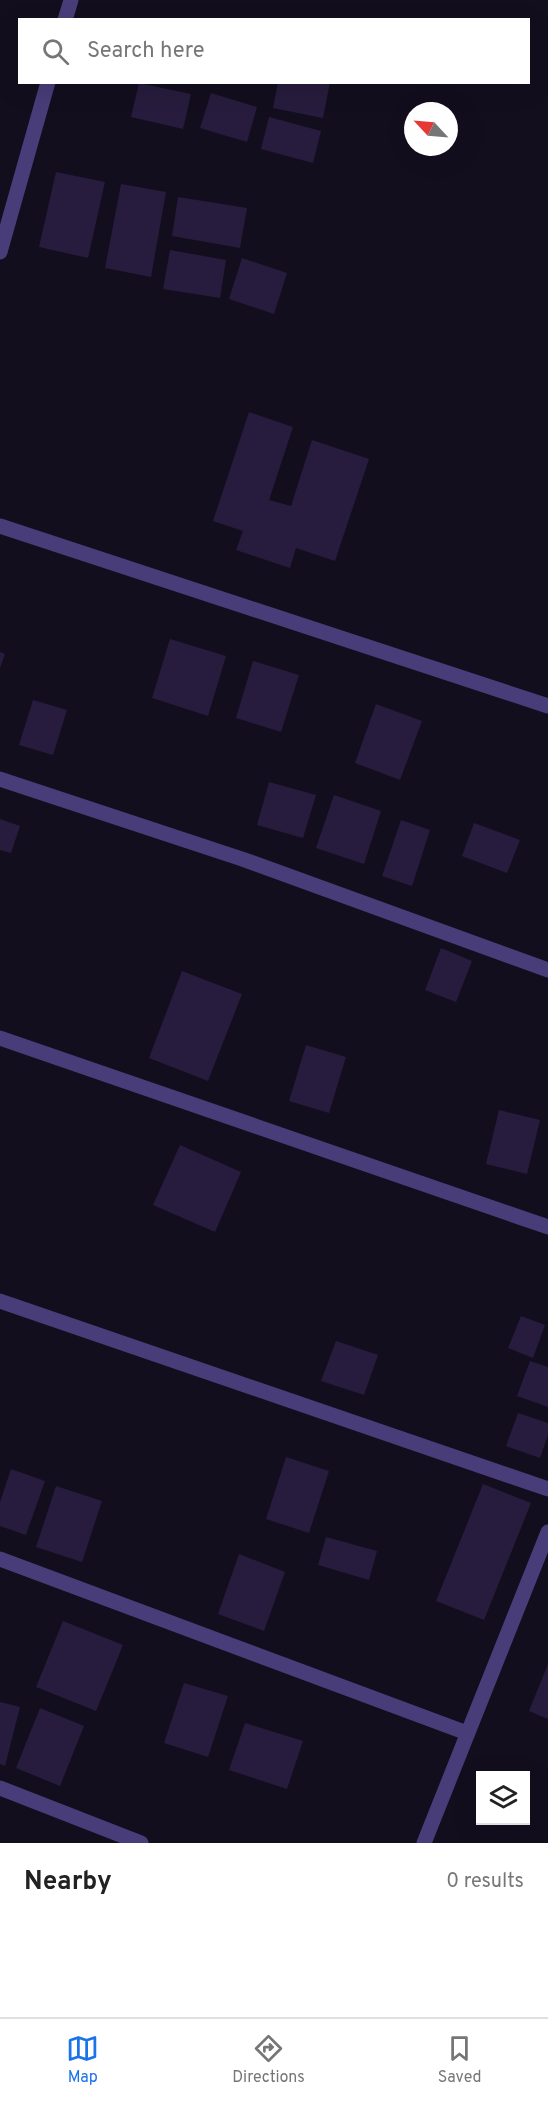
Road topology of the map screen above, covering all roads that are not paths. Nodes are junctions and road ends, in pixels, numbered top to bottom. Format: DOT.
graph roads {
  1 [pos="71,0"];
  2 [pos="66,18"];
  3 [pos="47,84"];
  4 [pos="0,252"];
  5 [pos="0,526"];
  6 [pos="548,706"];
  7 [pos="0,779"];
  8 [pos="548,970"];
  9 [pos="0,1038"];
  10 [pos="548,1227"];
  11 [pos="0,1300"];
  12 [pos="548,1489"];
  13 [pos="548,1532"];
  14 [pos="0,1558"];
  15 [pos="467,1733"];
  16 [pos="0,1788"];
  17 [pos="141,1843"];
  18 [pos="424,1843"];
  1 -- 2 [label="street"];
  3 -- 4 [label="street"];
  5 -- 6 [label="street"];
  7 -- 8 [label="street"];
  9 -- 10 [label="street"];
  11 -- 12 [label="street"];
  13 -- 15 [label="street"];
  14 -- 15 [label="street"];
  15 -- 18 [label="street"];
  16 -- 17 [label="street"];
}
